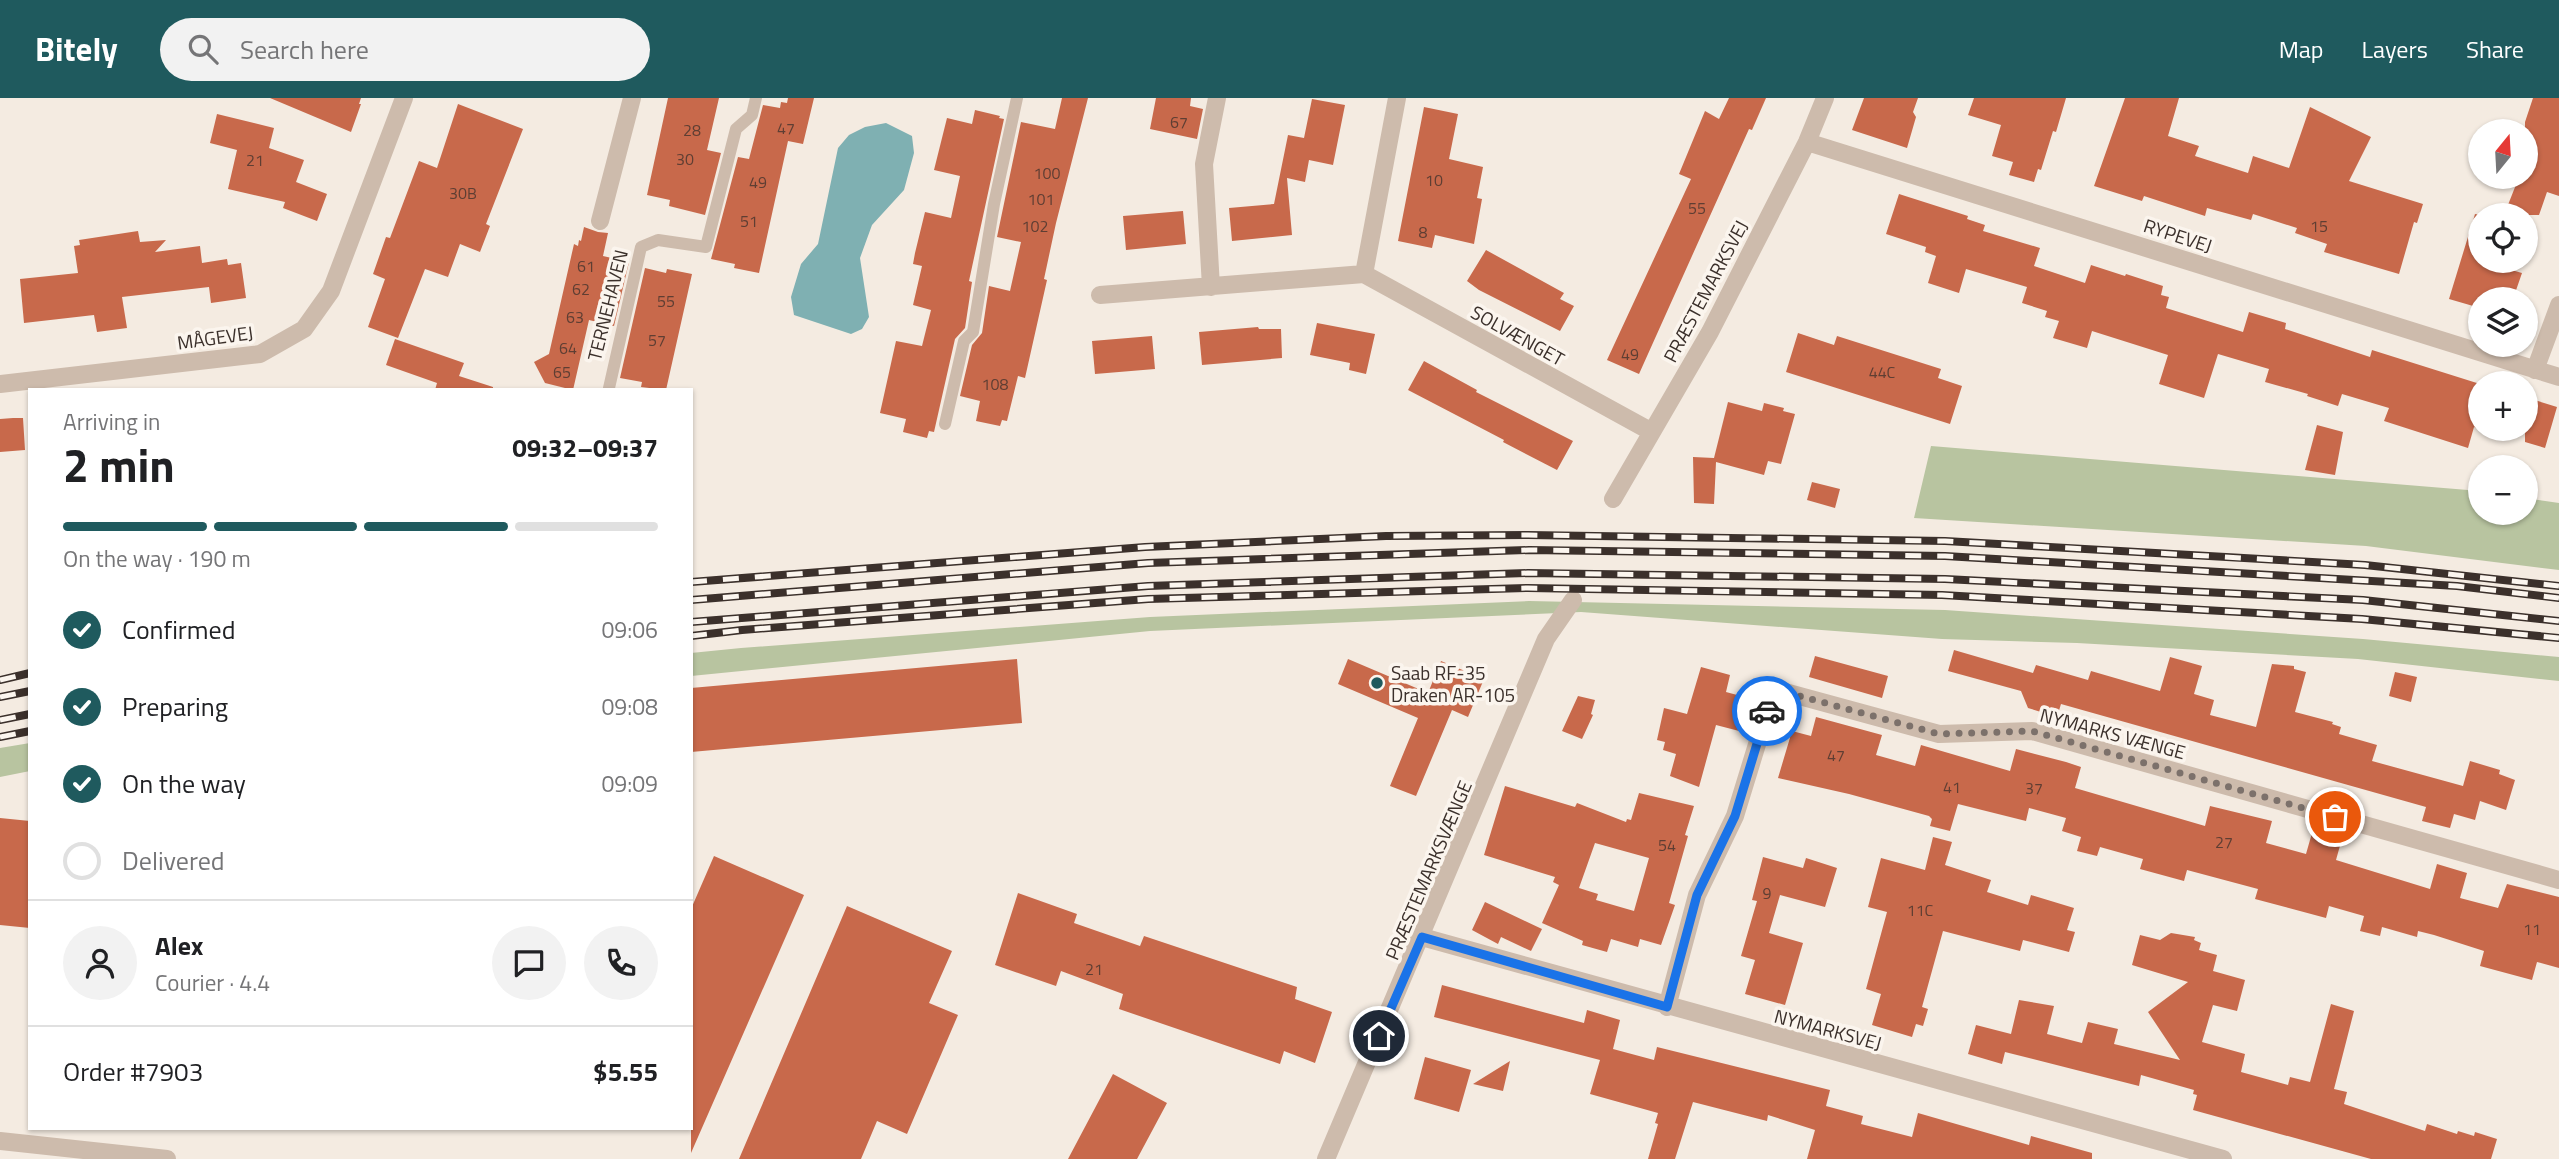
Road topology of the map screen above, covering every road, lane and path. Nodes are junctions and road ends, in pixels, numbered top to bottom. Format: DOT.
graph roads {
  1 [pos="404,98"];
  2 [pos="632,98"];
  3 [pos="756,98"];
  4 [pos="1017,98"];
  5 [pos="1217,98"];
  6 [pos="1397,98"];
  7 [pos="1825,98"];
  8 [pos="1807,142"];
  9 [pos="600,221"];
  10 [pos="1364,274"];
  11 [pos="1211,287"];
  12 [pos="1100,295"];
  13 [pos="2559,305"];
  14 [pos="2535,370"];
  15 [pos="2559,377"];
  16 [pos="0,384"];
  17 [pos="609,388"];
  18 [pos="945,424"];
  19 [pos="1652,432"];
  20 [pos="1613,499"];
  21 [pos="1573,600"];
  22 [pos="2559,880"];
  23 [pos="1422,937"];
  24 [pos="1667,1007"];
  25 [pos="0,1141"];
  26 [pos="103,1156"];
  27 [pos="167,1159"];
  28 [pos="1326,1159"];
  29 [pos="2223,1159"];
  1 -- 16 [label="street, MÅGEVEJ"];
  2 -- 9 [label="street, TERNEHAVEN"];
  3 -- 17 [label="lane, TERNEHAVEN"];
  4 -- 18 [label="lane"];
  5 -- 11 [label="street"];
  6 -- 10 [label="street"];
  7 -- 8 [label="street, PRÆSTEMARKSVEJ"];
  8 -- 14 [label="street, RYPEVEJ"];
  8 -- 19 [label="street, PRÆSTEMARKSVEJ"];
  10 -- 11 [label="street"];
  10 -- 19 [label="street, SOLVÆNGET"];
  11 -- 12 [label="street"];
  13 -- 14 [label="street"];
  14 -- 15 [label="street, RYPEVEJ"];
  19 -- 20 [label="street, PRÆSTEMARKSVEJ"];
  21 -- 23 [label="street, PRÆSTEMARKSVÆNGE"];
  22 -- 24 [label="street, NYMARKS VÆNGE"];
  23 -- 24 [label="street, NYMARKSVEJ"];
  23 -- 28 [label="street, PRÆSTEMARKSVÆNGE"];
  24 -- 29 [label="street, NYMARKSVEJ"];
  25 -- 26 [label="street"];
  26 -- 27 [label="street"];
}
